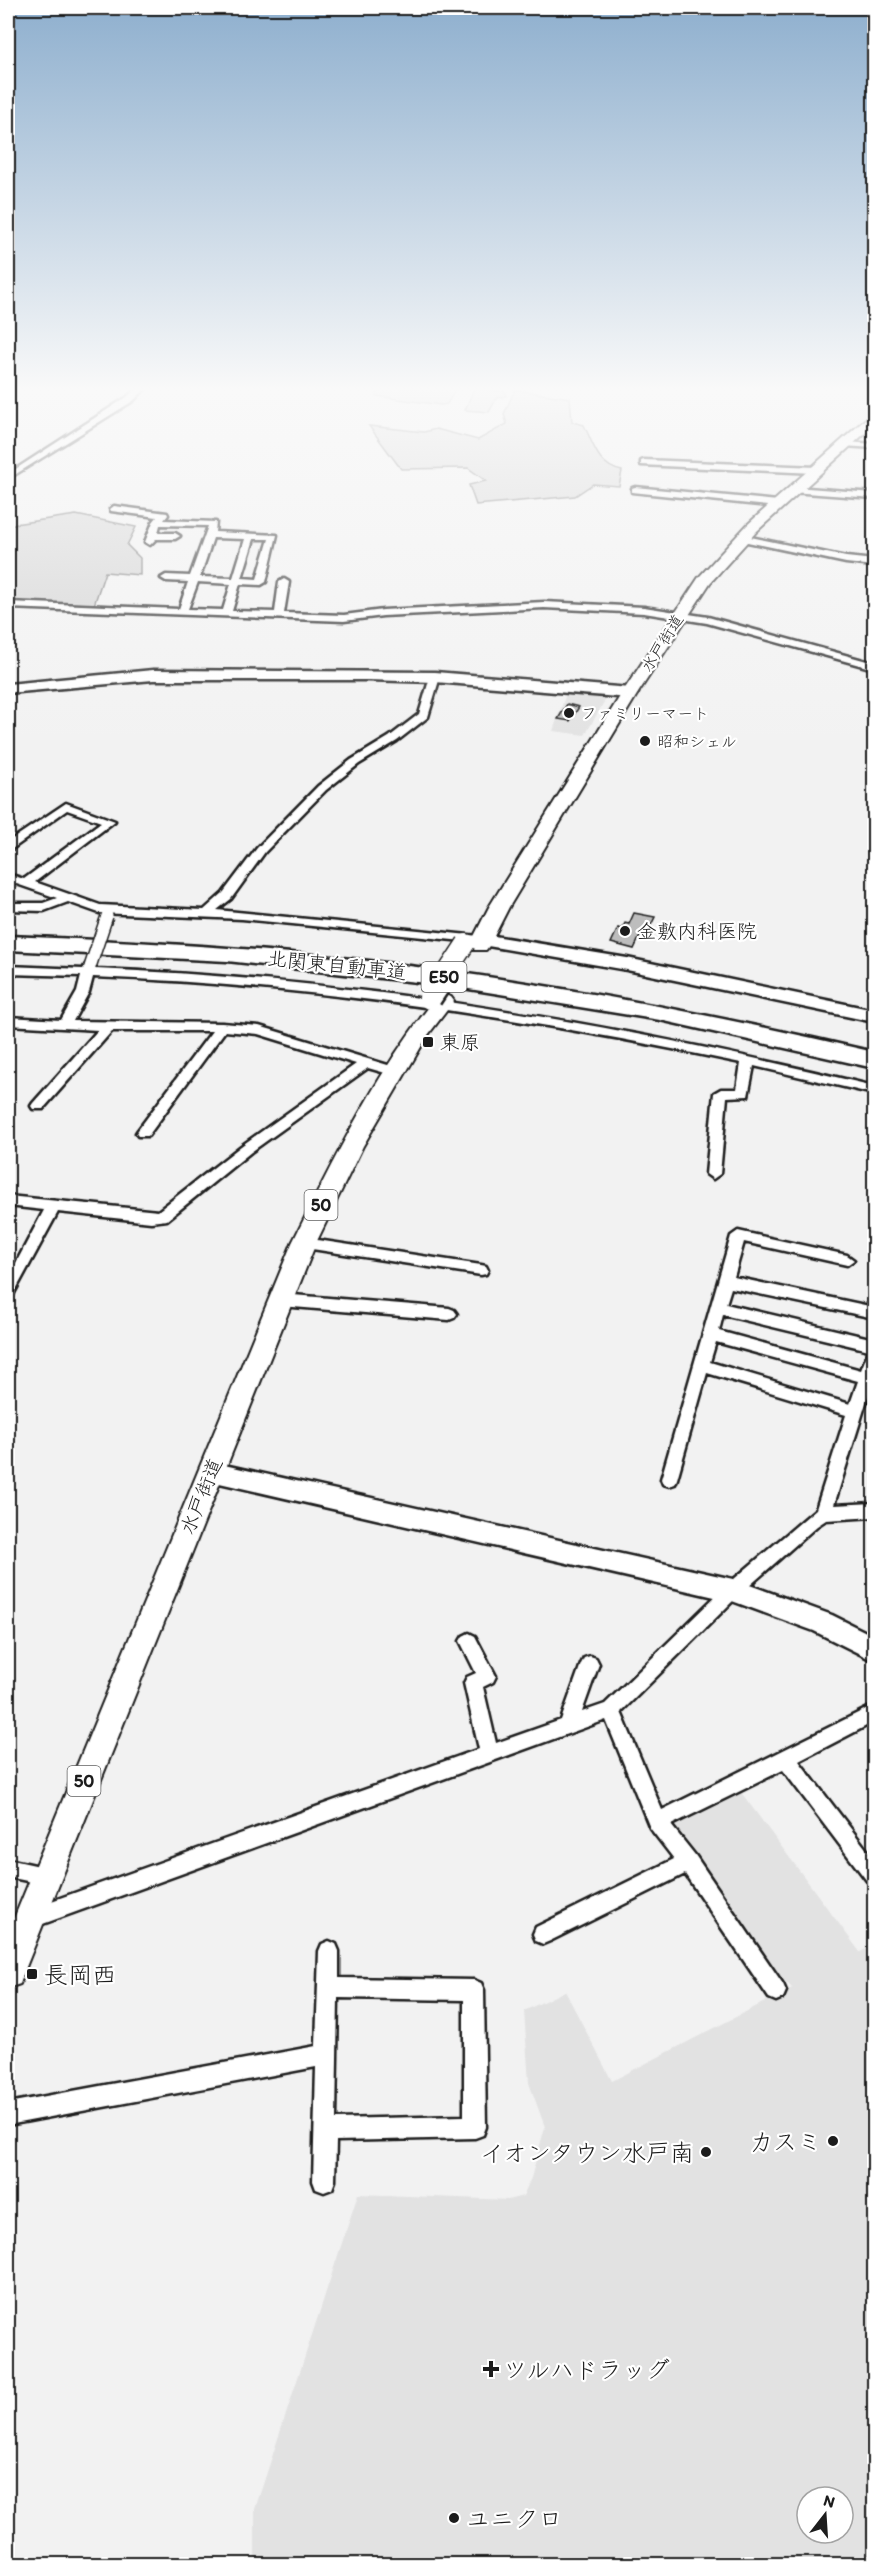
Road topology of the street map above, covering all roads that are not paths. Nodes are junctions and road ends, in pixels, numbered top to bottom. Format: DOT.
graph roads {
  1 [pos="774,508"];
  2 [pos="114,509"];
  3 [pos="157,522"];
  4 [pos="209,535"];
  5 [pos="175,536"];
  6 [pos="250,536"];
  7 [pos="741,538"];
  8 [pos="874,562"];
  9 [pos="166,578"];
  10 [pos="193,580"];
  11 [pos="237,581"];
  12 [pos="284,582"];
  13 [pos="8,605"];
  14 [pos="183,611"];
  15 [pos="227,614"];
  16 [pos="680,614"];
  17 [pos="279,616"];
  18 [pos="874,666"];
  19 [pos="435,677"];
  20 [pos="8,689"];
  21 [pos="630,693"];
  22 [pos="8,847"];
  23 [pos="8,877"];
  24 [pos="25,884"];
  25 [pos="66,899"];
  26 [pos="8,907"];
  27 [pos="108,913"];
  28 [pos="207,913"];
  29 [pos="8,931"];
  30 [pos="474,942"];
  31 [pos="8,943"];
  32 [pos="89,969"];
  33 [pos="8,970"];
  34 [pos="435,1003"];
  35 [pos="874,1016"];
  36 [pos="8,1021"];
  37 [pos="65,1024"];
  38 [pos="108,1027"];
  39 [pos="222,1027"];
  40 [pos="874,1047"];
  41 [pos="748,1060"];
  42 [pos="874,1060"];
  43 [pos="368,1062"];
  44 [pos="396,1072"];
  45 [pos="874,1090"];
  46 [pos="39,1106"];
  47 [pos="143,1133"];
  48 [pos="713,1174"];
  49 [pos="8,1201"];
  50 [pos="53,1207"];
  51 [pos="304,1243"];
  52 [pos="848,1260"];
  53 [pos="481,1270"];
  54 [pos="726,1281"];
  55 [pos="8,1291"];
  56 [pos="281,1300"];
  57 [pos="719,1308"];
  58 [pos="874,1313"];
  59 [pos="448,1314"];
  60 [pos="712,1335"];
  61 [pos="874,1346"];
  62 [pos="874,1354"];
  63 [pos="703,1366"];
  64 [pos="866,1377"];
  65 [pos="856,1412"];
  66 [pos="210,1472"];
  67 [pos="669,1479"];
  68 [pos="874,1510"];
  69 [pos="824,1513"];
  70 [pos="733,1590"];
  71 [pos="469,1641"];
  72 [pos="874,1649"];
  73 [pos="590,1664"];
  74 [pos="611,1710"];
  75 [pos="874,1713"];
  76 [pos="568,1725"];
  77 [pos="489,1754"];
  78 [pos="786,1759"];
  79 [pos="657,1822"];
  80 [pos="688,1862"];
  81 [pos="8,1868"];
  82 [pos="874,1874"];
  83 [pos="46,1876"];
  84 [pos="29,1919"];
  85 [pos="543,1934"];
  86 [pos="329,1951"];
  87 [pos="8,1972"];
  88 [pos="328,1988"];
  89 [pos="776,1991"];
  90 [pos="326,2055"];
  91 [pos="8,2114"];
  92 [pos="325,2130"];
  93 [pos="324,2181"];
  1 -- 7 [label="main road, 水戸街道 / 50"];
  2 -- 3 [label="street"];
  3 -- 4 [label="street"];
  3 -- 5 [label="street"];
  4 -- 6 [label="street"];
  4 -- 10 [label="street"];
  6 -- 11 [label="street"];
  6 -- 11 [label="street"];
  7 -- 8 [label="street"];
  7 -- 16 [label="main road, 水戸街道 / 50"];
  9 -- 10 [label="street"];
  10 -- 11 [label="street"];
  10 -- 14 [label="street"];
  11 -- 15 [label="street"];
  12 -- 17 [label="street"];
  13 -- 14 [label="street"];
  14 -- 15 [label="street"];
  15 -- 17 [label="street"];
  16 -- 17 [label="street"];
  16 -- 18 [label="street"];
  16 -- 21 [label="main road, 水戸街道 / 50"];
  19 -- 20 [label="street"];
  19 -- 21 [label="street"];
  19 -- 28 [label="street"];
  21 -- 30 [label="main road, 水戸街道 / 50"];
  22 -- 24 [label="street"];
  23 -- 24 [label="street"];
  24 -- 25 [label="street"];
  25 -- 26 [label="street"];
  25 -- 27 [label="street"];
  27 -- 28 [label="street"];
  27 -- 32 [label="street, bridge"];
  28 -- 30 [label="street"];
  29 -- 40 [label="highway, 北関東自動車道 / E50"];
  30 -- 34 [label="main road, 水戸街道 / 50"];
  30 -- 35 [label="street"];
  31 -- 42 [label="highway, 北関東自動車道 / E50"];
  32 -- 33 [label="street"];
  32 -- 34 [label="street"];
  32 -- 37 [label="street"];
  34 -- 41 [label="street"];
  34 -- 44 [label="main road, 水戸街道 / 50"];
  36 -- 37 [label="street"];
  37 -- 38 [label="street"];
  38 -- 39 [label="street"];
  38 -- 46 [label="street"];
  39 -- 43 [label="street"];
  39 -- 47 [label="street"];
  41 -- 45 [label="street"];
  41 -- 48 [label="street"];
  43 -- 44 [label="street"];
  43 -- 50 [label="street"];
  44 -- 51 [label="main road, 水戸街道 / 50"];
  49 -- 50 [label="street"];
  50 -- 55 [label="street"];
  51 -- 53 [label="street"];
  51 -- 56 [label="main road, 水戸街道 / 50"];
  52 -- 54 [label="street"];
  54 -- 57 [label="street"];
  54 -- 58 [label="street"];
  56 -- 59 [label="street"];
  56 -- 66 [label="main road, 水戸街道 / 50"];
  57 -- 60 [label="street"];
  57 -- 61 [label="street"];
  60 -- 63 [label="street"];
  60 -- 64 [label="street"];
  62 -- 64 [label="street"];
  63 -- 65 [label="street"];
  63 -- 67 [label="street"];
  64 -- 65 [label="street"];
  65 -- 69 [label="street"];
  66 -- 70 [label="street"];
  66 -- 83 [label="main road, 水戸街道 / 50"];
  68 -- 69 [label="street"];
  69 -- 70 [label="street"];
  70 -- 72 [label="street"];
  70 -- 74 [label="street"];
  71 -- 77 [label="street"];
  73 -- 76 [label="street"];
  74 -- 76 [label="street"];
  74 -- 79 [label="street"];
  75 -- 78 [label="street"];
  76 -- 77 [label="street"];
  77 -- 84 [label="street"];
  78 -- 79 [label="street"];
  78 -- 82 [label="street"];
  79 -- 80 [label="street"];
  80 -- 85 [label="street"];
  80 -- 89 [label="street"];
  81 -- 83 [label="street"];
  83 -- 84 [label="main road, 水戸街道 / 50"];
  84 -- 87 [label="main road, 水戸街道 / 50"];
  86 -- 88 [label="street"];
  88 -- 90 [label="street"];
  88 -- 92 [label="street"];
  90 -- 91 [label="street"];
  90 -- 92 [label="street"];
  92 -- 93 [label="street"];
}
